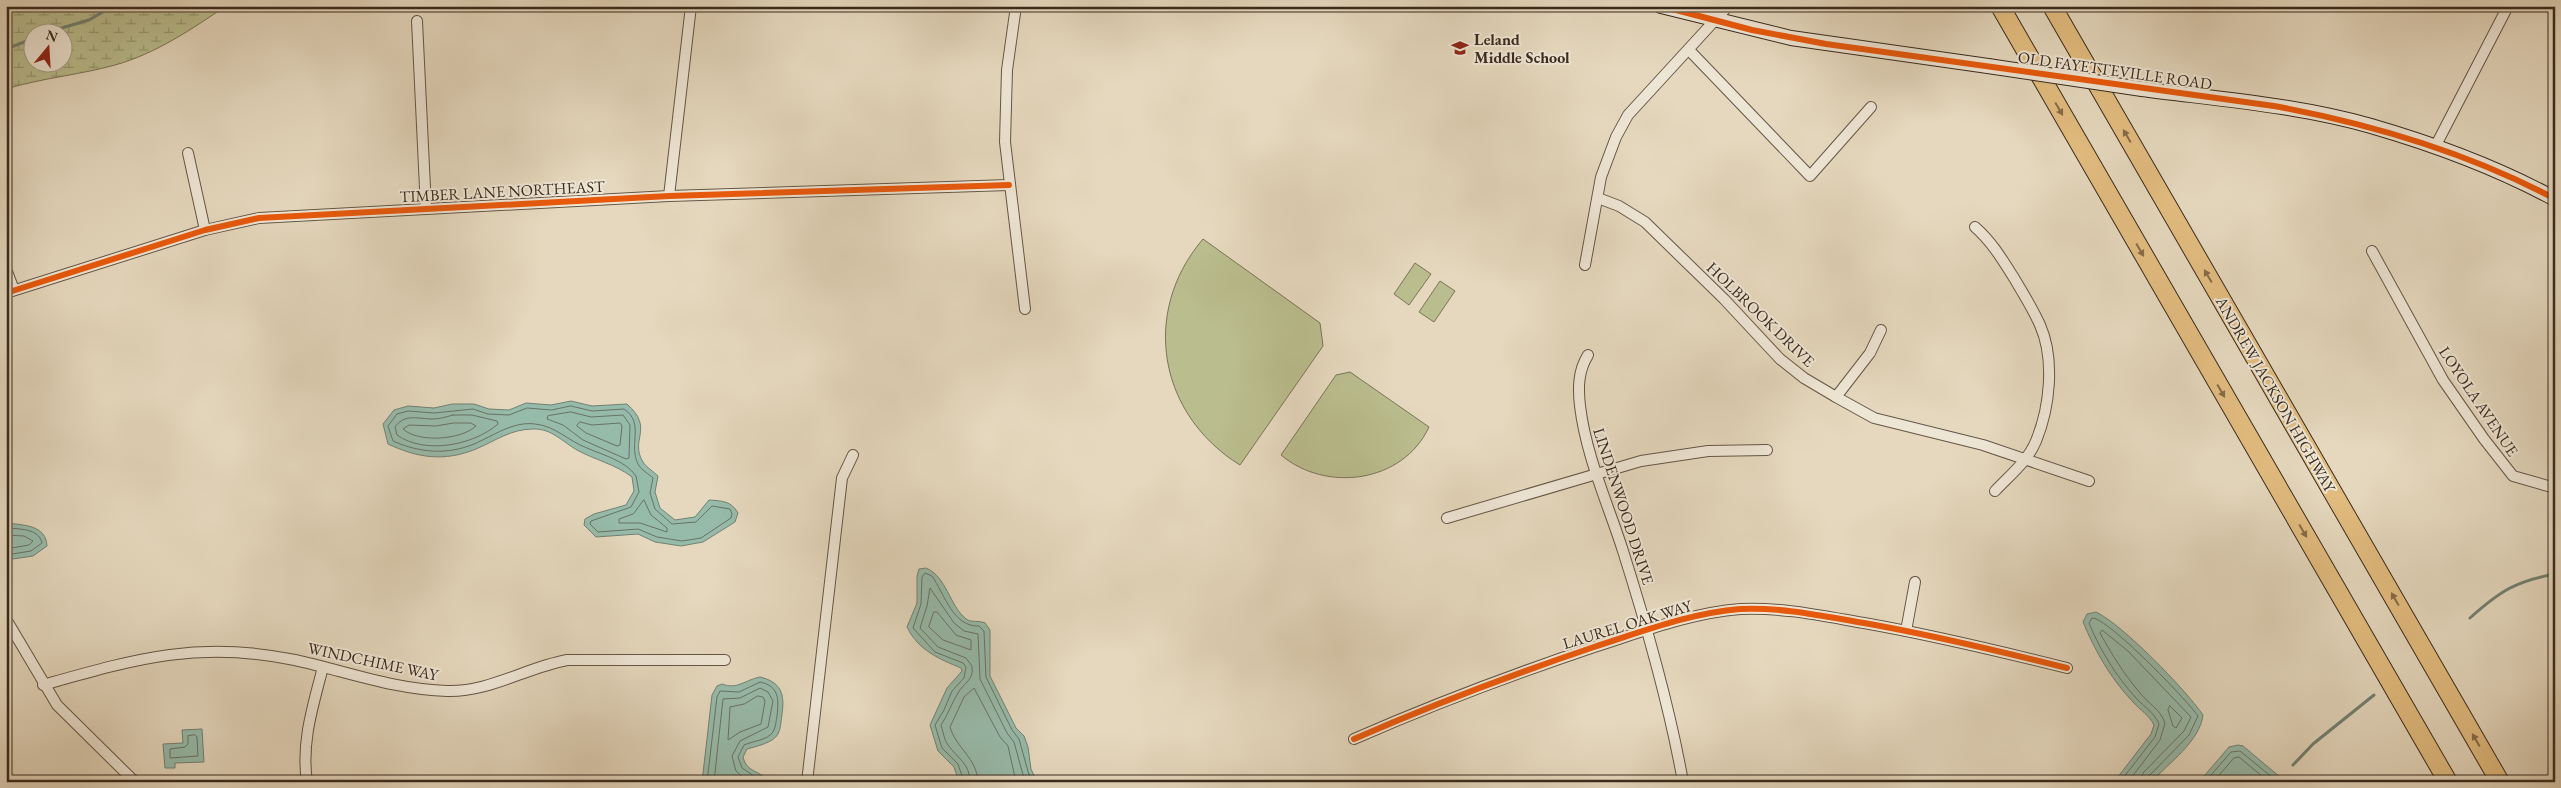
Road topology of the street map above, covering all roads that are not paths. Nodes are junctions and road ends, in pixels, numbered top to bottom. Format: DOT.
graph roads {
  1 [pos="691,6"];
  2 [pos="1016,6"];
  3 [pos="1661,6"];
  4 [pos="1728,6"];
  5 [pos="2000,6"];
  6 [pos="2052,6"];
  7 [pos="2508,6"];
  8 [pos="417,21"];
  9 [pos="1714,21"];
  10 [pos="1689,50"];
  11 [pos="1871,107"];
  12 [pos="2435,148"];
  13 [pos="188,154"];
  14 [pos="1009,185"];
  15 [pos="669,196"];
  16 [pos="1598,198"];
  17 [pos="2555,199"];
  18 [pos="426,209"];
  19 [pos="1975,227"];
  20 [pos="205,230"];
  21 [pos="2372,251"];
  22 [pos="1585,265"];
  23 [pos="6,269"];
  24 [pos="10,291"];
  25 [pos="1025,309"];
  26 [pos="1881,330"];
  27 [pos="1588,356"];
  28 [pos="1836,397"];
  29 [pos="1767,450"];
  30 [pos="853,455"];
  31 [pos="2025,458"];
  32 [pos="1597,472"];
  33 [pos="2089,481"];
  34 [pos="2555,488"];
  35 [pos="1994,491"];
  36 [pos="1447,518"];
  37 [pos="1915,582"];
  38 [pos="6,619"];
  39 [pos="1648,630"];
  40 [pos="1906,631"];
  41 [pos="725,660"];
  42 [pos="323,667"];
  43 [pos="2067,668"];
  44 [pos="43,684"];
  45 [pos="1354,739"];
  46 [pos="135,782"];
  47 [pos="307,782"];
  48 [pos="807,782"];
  49 [pos="1683,782"];
  50 [pos="2448,782"];
  51 [pos="2500,782"];
  1 -- 15 [label="street"];
  2 -- 14 [label="street"];
  3 -- 9 [label="street, OLD FAYETTEVILLE ROAD"];
  4 -- 9 [label="street"];
  5 -- 50 [label="highway, one-way"];
  51 -- 6 [label="highway, ANDREW JACKSON HIGHWAY, one-way"];
  7 -- 12 [label="street"];
  8 -- 18 [label="street"];
  9 -- 10 [label="street"];
  9 -- 12 [label="street, OLD FAYETTEVILLE ROAD, bridge"];
  10 -- 11 [label="street"];
  10 -- 16 [label="street"];
  12 -- 17 [label="street, OLD FAYETTEVILLE ROAD"];
  13 -- 20 [label="street"];
  14 -- 15 [label="street, TIMBER LANE NORTHEAST"];
  14 -- 25 [label="street"];
  15 -- 18 [label="street, TIMBER LANE NORTHEAST"];
  16 -- 22 [label="street"];
  16 -- 28 [label="street, HOLBROOK DRIVE"];
  18 -- 20 [label="street, TIMBER LANE NORTHEAST"];
  19 -- 31 [label="street"];
  20 -- 24 [label="street, TIMBER LANE NORTHEAST"];
  21 -- 34 [label="street, LOYOLA AVENUE"];
  23 -- 24 [label="street"];
  26 -- 28 [label="street"];
  27 -- 32 [label="street, LINDENWOOD DRIVE"];
  28 -- 31 [label="street, HOLBROOK DRIVE"];
  29 -- 32 [label="street"];
  30 -- 48 [label="street"];
  31 -- 33 [label="street, HOLBROOK DRIVE"];
  31 -- 35 [label="street"];
  32 -- 36 [label="street"];
  32 -- 39 [label="street, LINDENWOOD DRIVE"];
  37 -- 40 [label="street"];
  38 -- 44 [label="street"];
  39 -- 40 [label="street, LAUREL OAK WAY"];
  39 -- 45 [label="street, LAUREL OAK WAY"];
  39 -- 49 [label="street, LINDENWOOD DRIVE"];
  40 -- 43 [label="street, LAUREL OAK WAY"];
  41 -- 42 [label="street, WINDCHIME WAY"];
  42 -- 44 [label="street, WINDCHIME WAY"];
  42 -- 47 [label="street"];
  44 -- 46 [label="street"];
}
